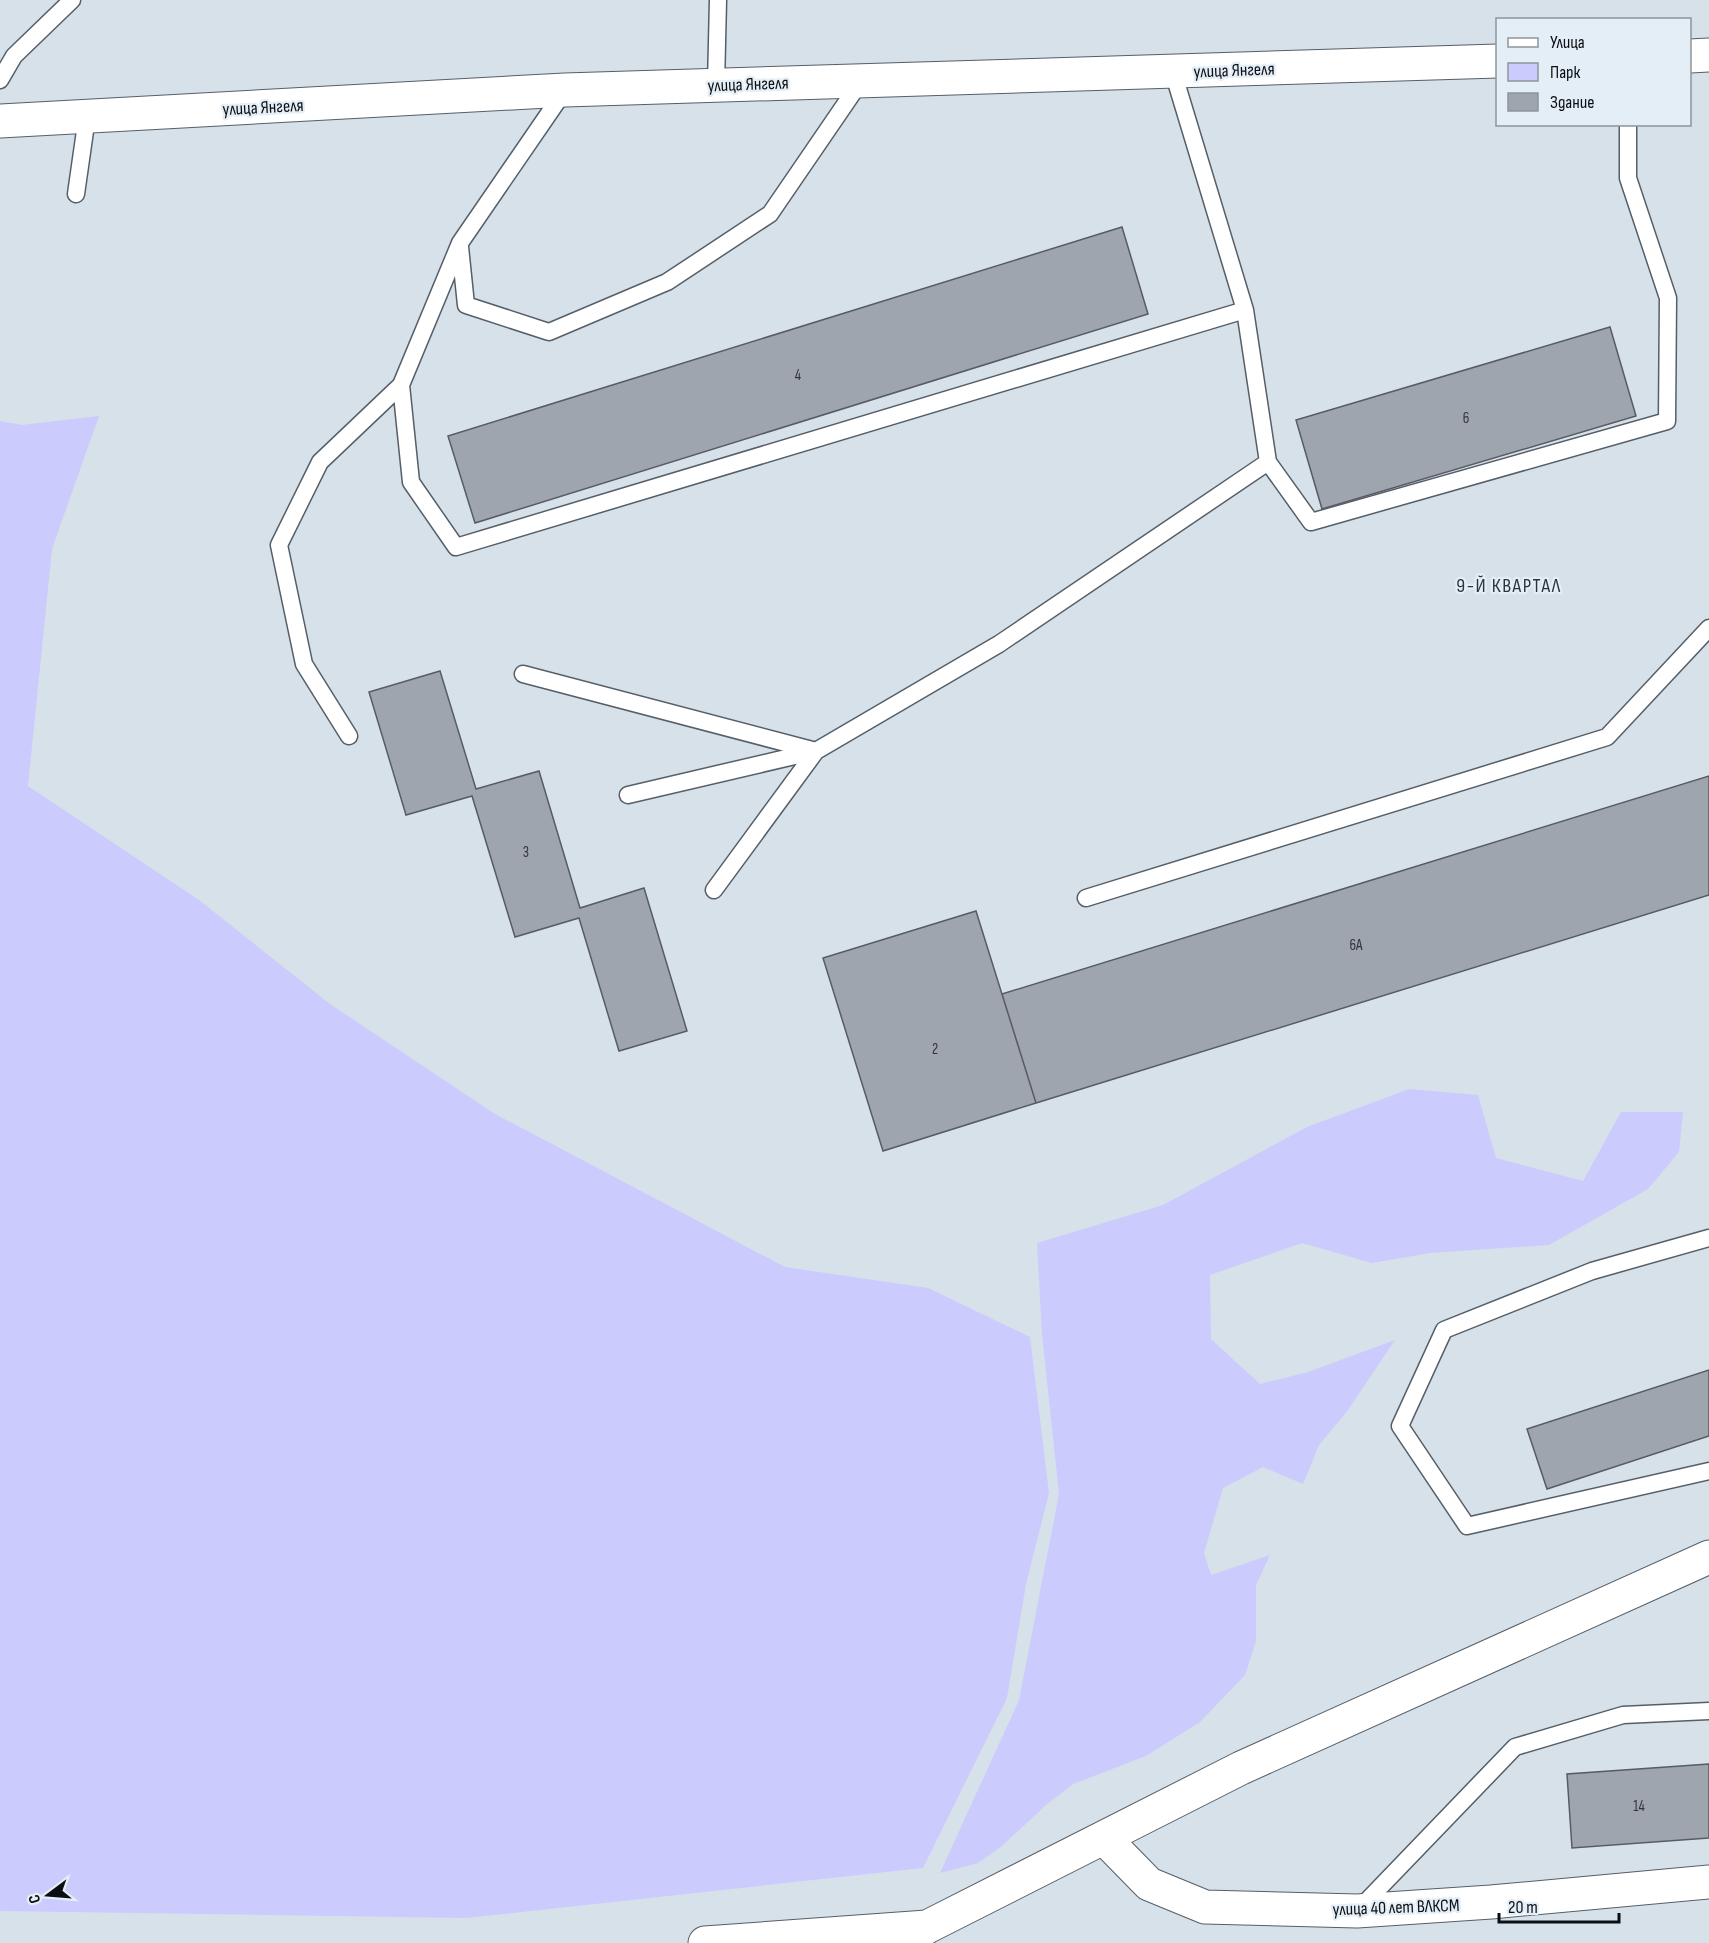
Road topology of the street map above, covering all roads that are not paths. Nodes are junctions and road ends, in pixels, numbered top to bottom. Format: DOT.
graph roads {
  1 [pos="72,0"];
  2 [pos="718,0"];
  3 [pos="1691,56"];
  4 [pos="1709,56"];
  5 [pos="1496,61"];
  6 [pos="1173,72"];
  7 [pos="0,80"];
  8 [pos="861,81"];
  9 [pos="716,85"];
  10 [pos="565,90"];
  11 [pos="87,117"];
  12 [pos="0,121"];
  13 [pos="1628,126"];
  14 [pos="76,194"];
  15 [pos="460,243"];
  16 [pos="1245,310"];
  17 [pos="401,385"];
  18 [pos="1268,462"];
  19 [pos="1709,628"];
  20 [pos="523,674"];
  21 [pos="349,736"];
  22 [pos="816,752"];
  23 [pos="628,795"];
  24 [pos="714,890"];
  25 [pos="1086,898"];
  26 [pos="1709,1238"];
  27 [pos="1709,1471"];
  28 [pos="1709,1557"];
  29 [pos="1709,1711"];
  30 [pos="1105,1839"];
  31 [pos="1709,1882"];
  32 [pos="1357,1911"];
  33 [pos="915,1935"];
  34 [pos="705,1943"];
  1 -- 7 [label="lane"];
  2 -- 9 [label="lane"];
  3 -- 4 [label="street"];
  5 -- 6 [label="street, улица Янгеля"];
  6 -- 8 [label="street, улица Янгеля"];
  6 -- 16 [label="lane"];
  8 -- 9 [label="street, улица Янгеля"];
  8 -- 15 [label="lane"];
  9 -- 10 [label="street, улица Янгеля"];
  10 -- 11 [label="street, улица Янгеля"];
  10 -- 15 [label="lane"];
  11 -- 12 [label="street, улица Янгеля"];
  11 -- 14 [label="lane"];
  13 -- 18 [label="lane"];
  15 -- 17 [label="lane"];
  16 -- 17 [label="lane"];
  16 -- 18 [label="lane"];
  17 -- 21 [label="lane"];
  18 -- 22 [label="lane"];
  19 -- 25 [label="lane"];
  20 -- 22 [label="lane"];
  22 -- 23 [label="lane"];
  22 -- 24 [label="lane"];
  26 -- 27 [label="lane"];
  28 -- 30 [label="street"];
  29 -- 32 [label="lane"];
  30 -- 32 [label="street, улица 40 лет ВЛКСМ"];
  30 -- 33 [label="street"];
  31 -- 32 [label="street, улица 40 лет ВЛКСМ"];
  33 -- 34 [label="street"];
}
